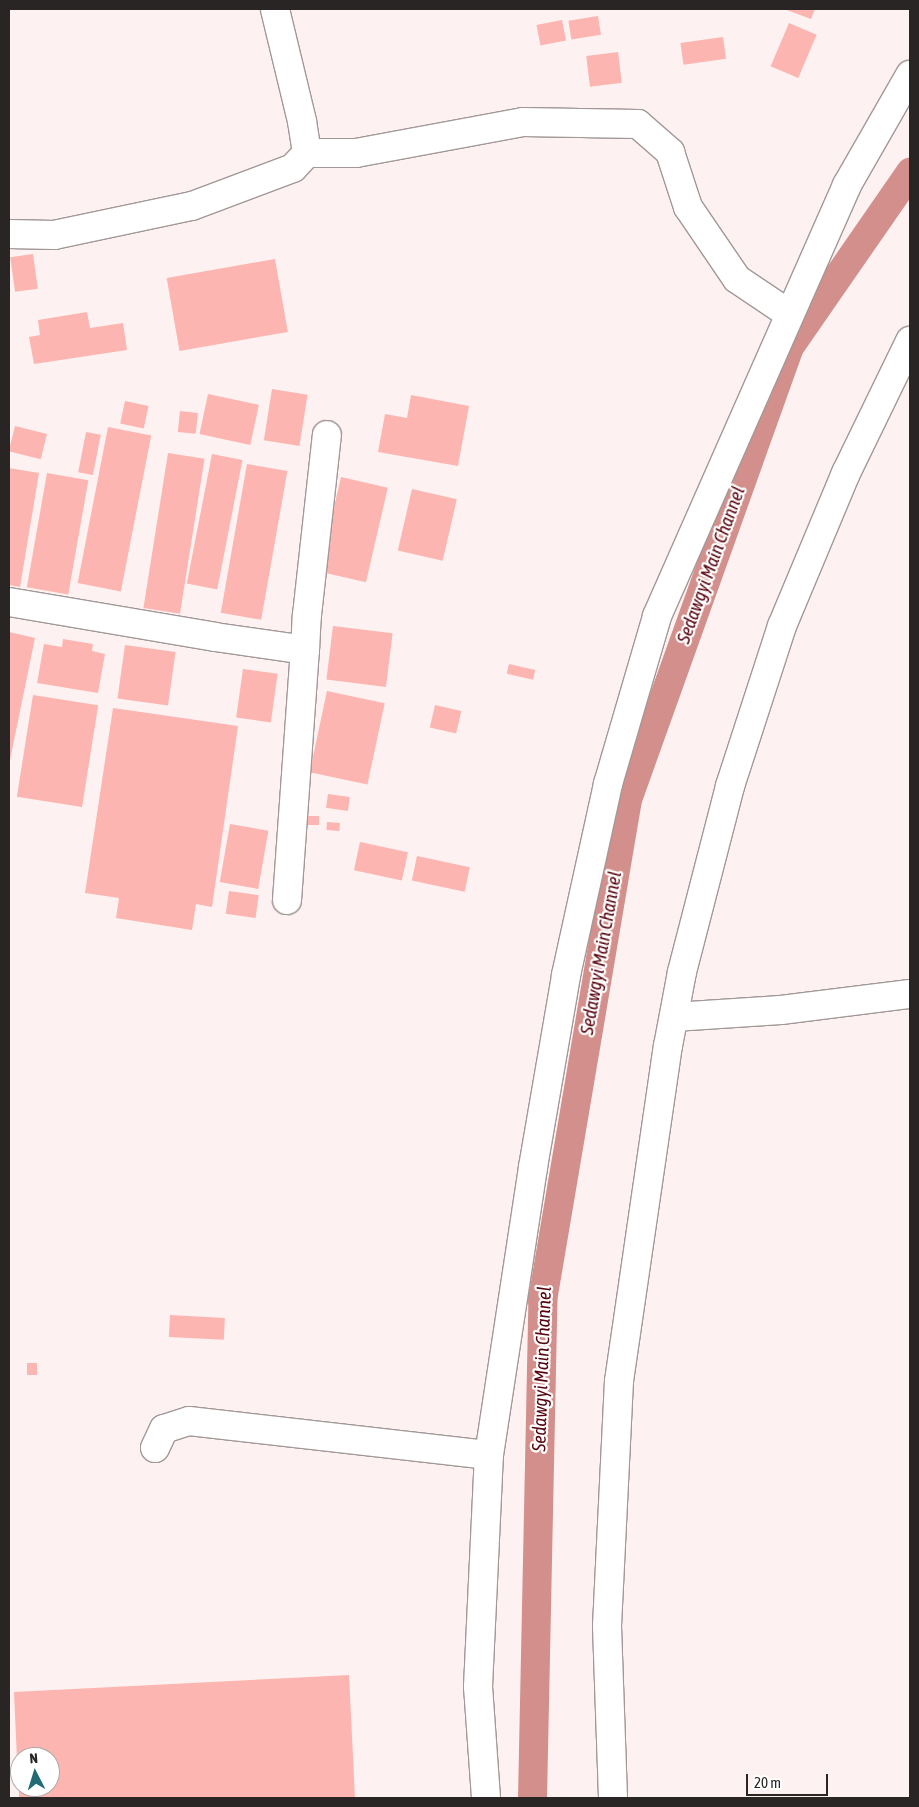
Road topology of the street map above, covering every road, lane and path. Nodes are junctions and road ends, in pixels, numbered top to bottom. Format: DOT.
graph roads {
  1 [pos="275,9"];
  2 [pos="910,75"];
  3 [pos="307,153"];
  4 [pos="9,234"];
  5 [pos="789,314"];
  6 [pos="910,340"];
  7 [pos="327,435"];
  8 [pos="9,602"];
  9 [pos="305,650"];
  10 [pos="287,900"];
  11 [pos="910,994"];
  12 [pos="674,1017"];
  13 [pos="156,1448"];
  14 [pos="489,1456"];
  15 [pos="486,1798"];
  16 [pos="613,1798"];
  1 -- 3 [label="street"];
  2 -- 5 [label="street"];
  3 -- 4 [label="street"];
  3 -- 5 [label="street"];
  5 -- 14 [label="street"];
  6 -- 12 [label="street"];
  7 -- 9 [label="street"];
  8 -- 9 [label="street"];
  9 -- 10 [label="street"];
  11 -- 12 [label="street"];
  12 -- 16 [label="street"];
  13 -- 14 [label="street"];
  14 -- 15 [label="street"];
}
